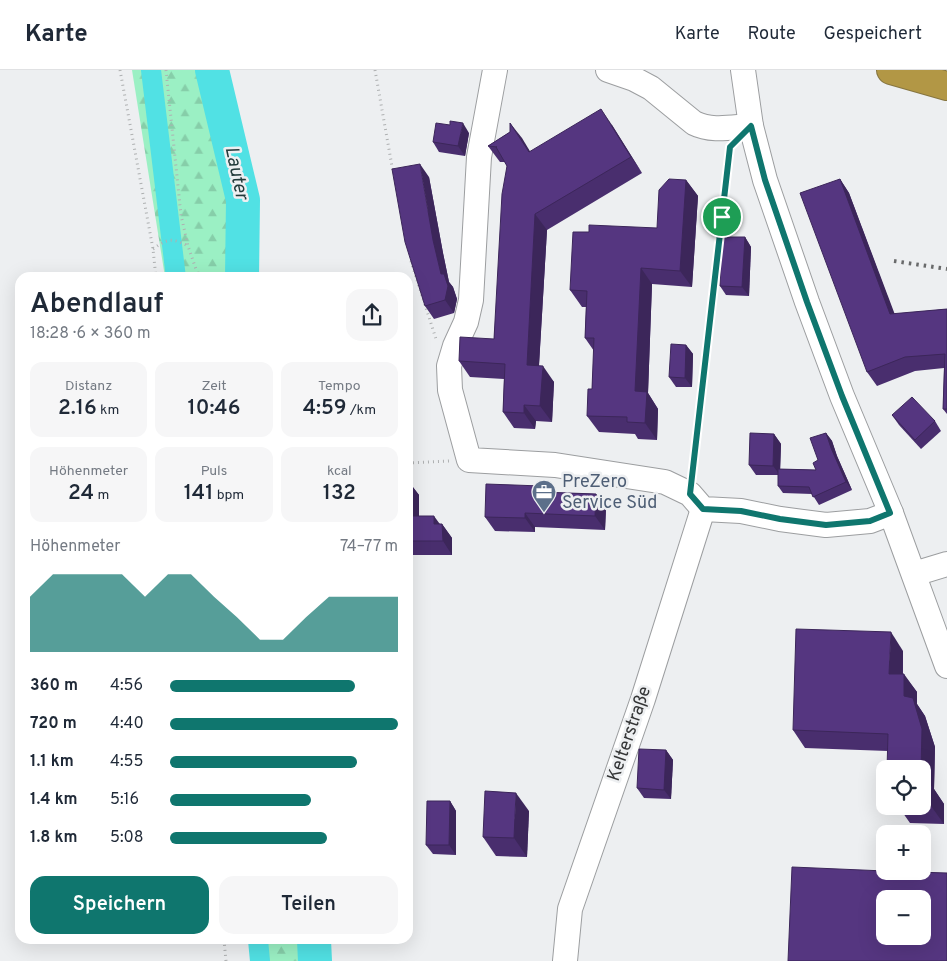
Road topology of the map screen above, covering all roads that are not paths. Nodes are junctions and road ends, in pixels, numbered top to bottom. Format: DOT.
graph roads {
  1 [pos="495,70"];
  2 [pos="608,70"];
  3 [pos="743,70"];
  4 [pos="891,70"];
  5 [pos="947,86"];
  6 [pos="751,126"];
  7 [pos="696,501"];
  8 [pos="890,513"];
  9 [pos="947,564"];
  10 [pos="914,574"];
  11 [pos="947,666"];
  12 [pos="565,961"];
  1 -- 7 [label="street"];
  2 -- 6 [label="street"];
  3 -- 6 [label="street"];
  4 -- 5 [label="highway"];
  6 -- 8 [label="street"];
  7 -- 8 [label="street"];
  7 -- 12 [label="street, Kelterstraße"];
  8 -- 10 [label="street"];
  9 -- 10 [label="street"];
  10 -- 11 [label="street"];
}
